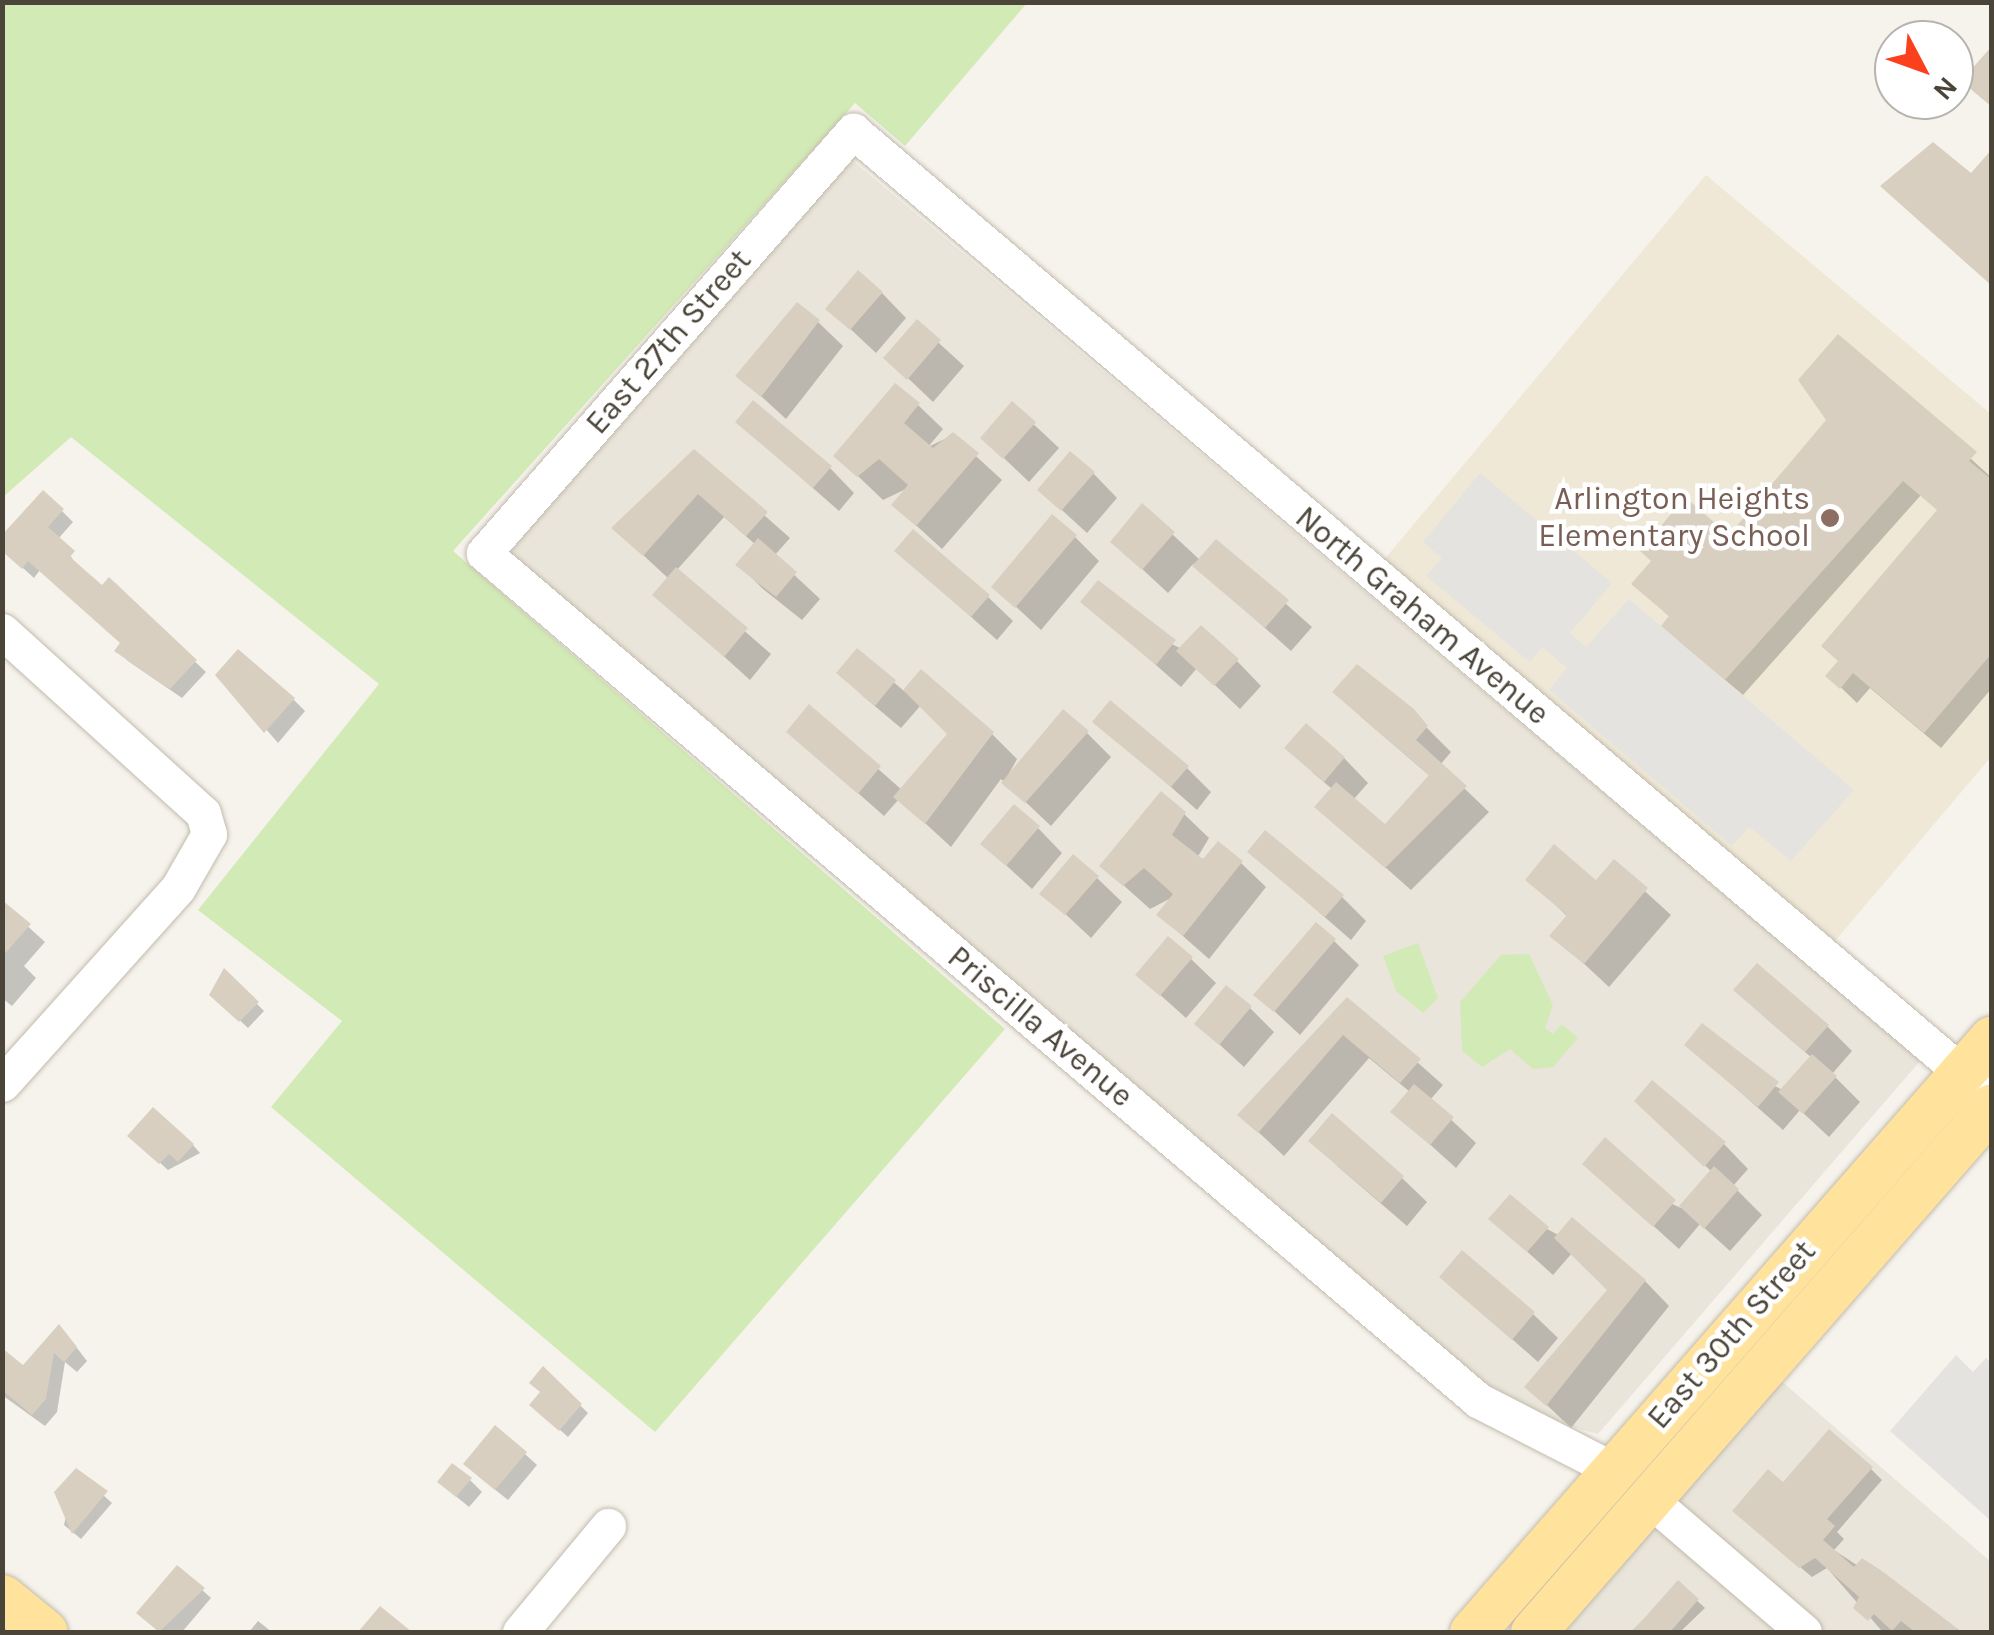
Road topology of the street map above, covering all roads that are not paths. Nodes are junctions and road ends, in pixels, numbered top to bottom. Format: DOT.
graph roads {
  1 [pos="853,132"];
  2 [pos="484,553"];
  3 [pos="2,630"];
  4 [pos="1992,1038"];
  5 [pos="2,1084"];
  6 [pos="1981,1092"];
  7 [pos="1614,1470"];
  8 [pos="1649,1499"];
  9 [pos="608,1526"];
  10 [pos="2,1596"];
  11 [pos="45,1632"];
  12 [pos="520,1632"];
  13 [pos="1472,1632"];
  14 [pos="1533,1632"];
  15 [pos="1804,1632"];
  1 -- 2 [label="street, East 27th Street"];
  1 -- 6 [label="street, North Graham Avenue"];
  2 -- 7 [label="street, Priscilla Avenue"];
  3 -- 5 [label="street"];
  4 -- 6 [label="main road, East 30th Street"];
  6 -- 7 [label="main road, East 30th Street"];
  6 -- 8 [label="main road, East 30th Street"];
  7 -- 13 [label="main road, East 30th Street"];
  8 -- 14 [label="main road, East 30th Street"];
  8 -- 15 [label="street"];
  9 -- 12 [label="street"];
  10 -- 11 [label="main road"];
}
